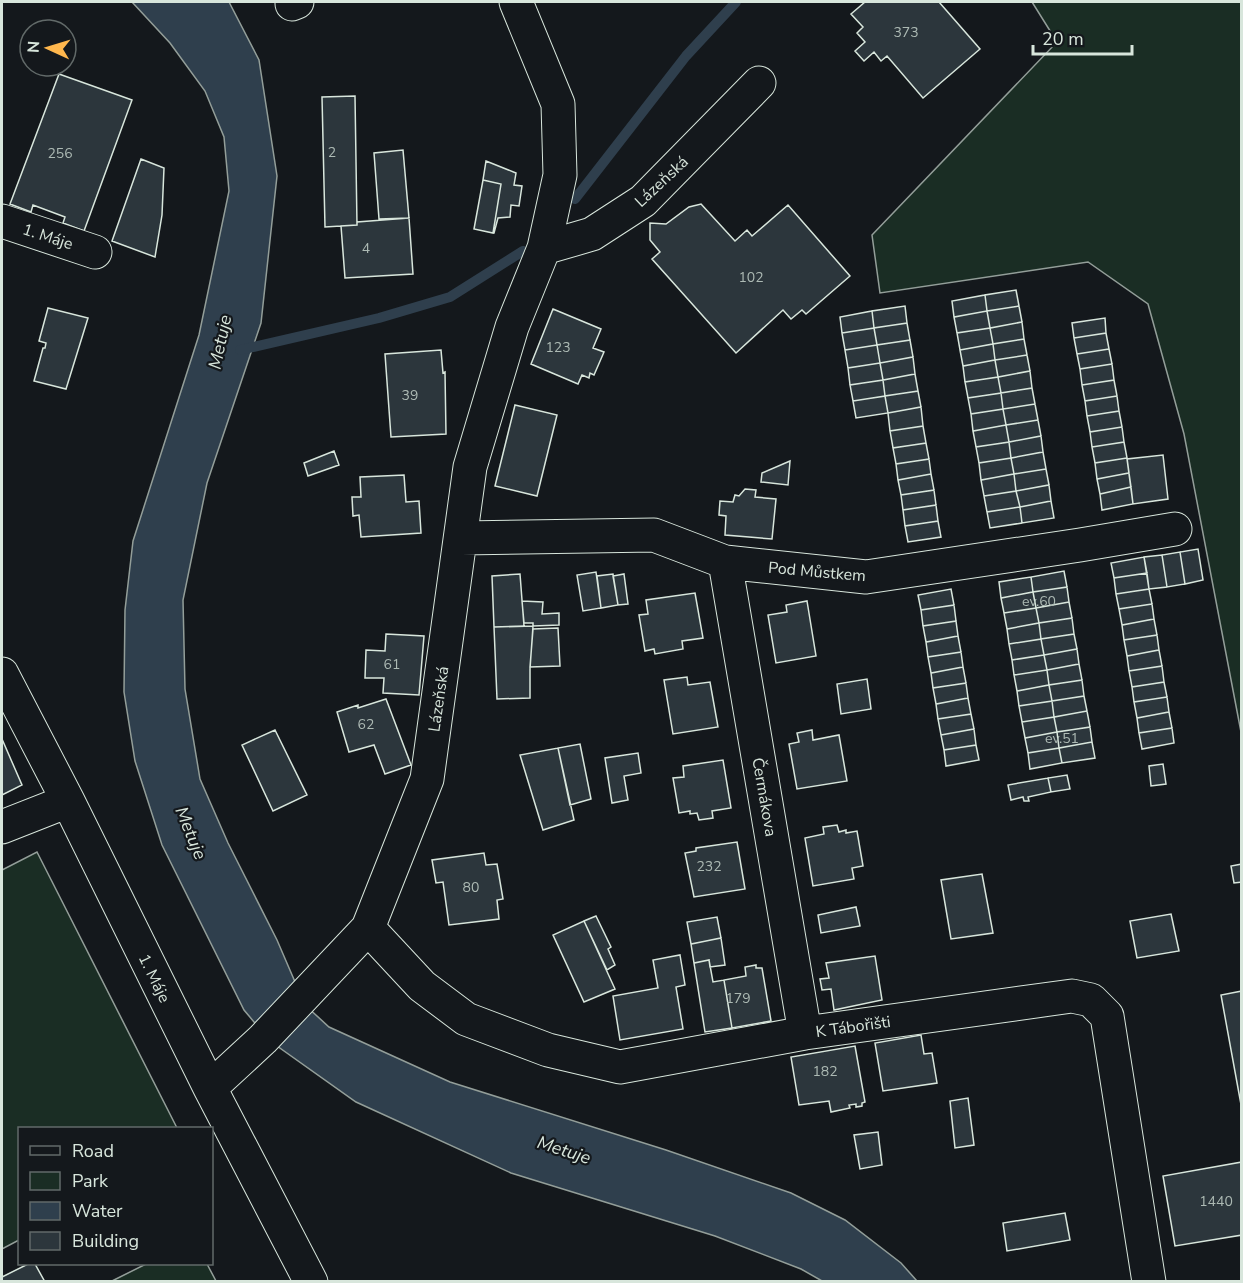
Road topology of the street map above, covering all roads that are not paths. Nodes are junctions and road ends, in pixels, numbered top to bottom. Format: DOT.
graph roads {
  1 [pos="516,2"];
  2 [pos="759,83"];
  3 [pos="2,221"];
  4 [pos="544,248"];
  5 [pos="95,252"];
  6 [pos="1174,529"];
  7 [pos="461,538"];
  8 [pos="725,562"];
  9 [pos="2,674"];
  10 [pos="68,801"];
  11 [pos="2,827"];
  12 [pos="368,928"];
  13 [pos="805,1033"];
  14 [pos="210,1088"];
  15 [pos="311,1281"];
  16 [pos="1149,1281"];
  1 -- 4 [label="street, Lázeňská"];
  2 -- 4 [label="street, Lázeňská"];
  3 -- 5 [label="street, 1. Máje"];
  4 -- 7 [label="street, Lázeňská"];
  6 -- 8 [label="street, Pod Můstkem"];
  7 -- 8 [label="street, Pod Můstkem"];
  7 -- 12 [label="street, Lázeňská"];
  8 -- 13 [label="street, Čermákova"];
  9 -- 10 [label="street, 1. Máje"];
  10 -- 11 [label="street"];
  10 -- 14 [label="street, 1. Máje"];
  12 -- 13 [label="street, K Tábořišti"];
  12 -- 14 [label="street, Lázeňská"];
  13 -- 16 [label="street, K Tábořišti"];
  14 -- 15 [label="street, 1. Máje"];
}
